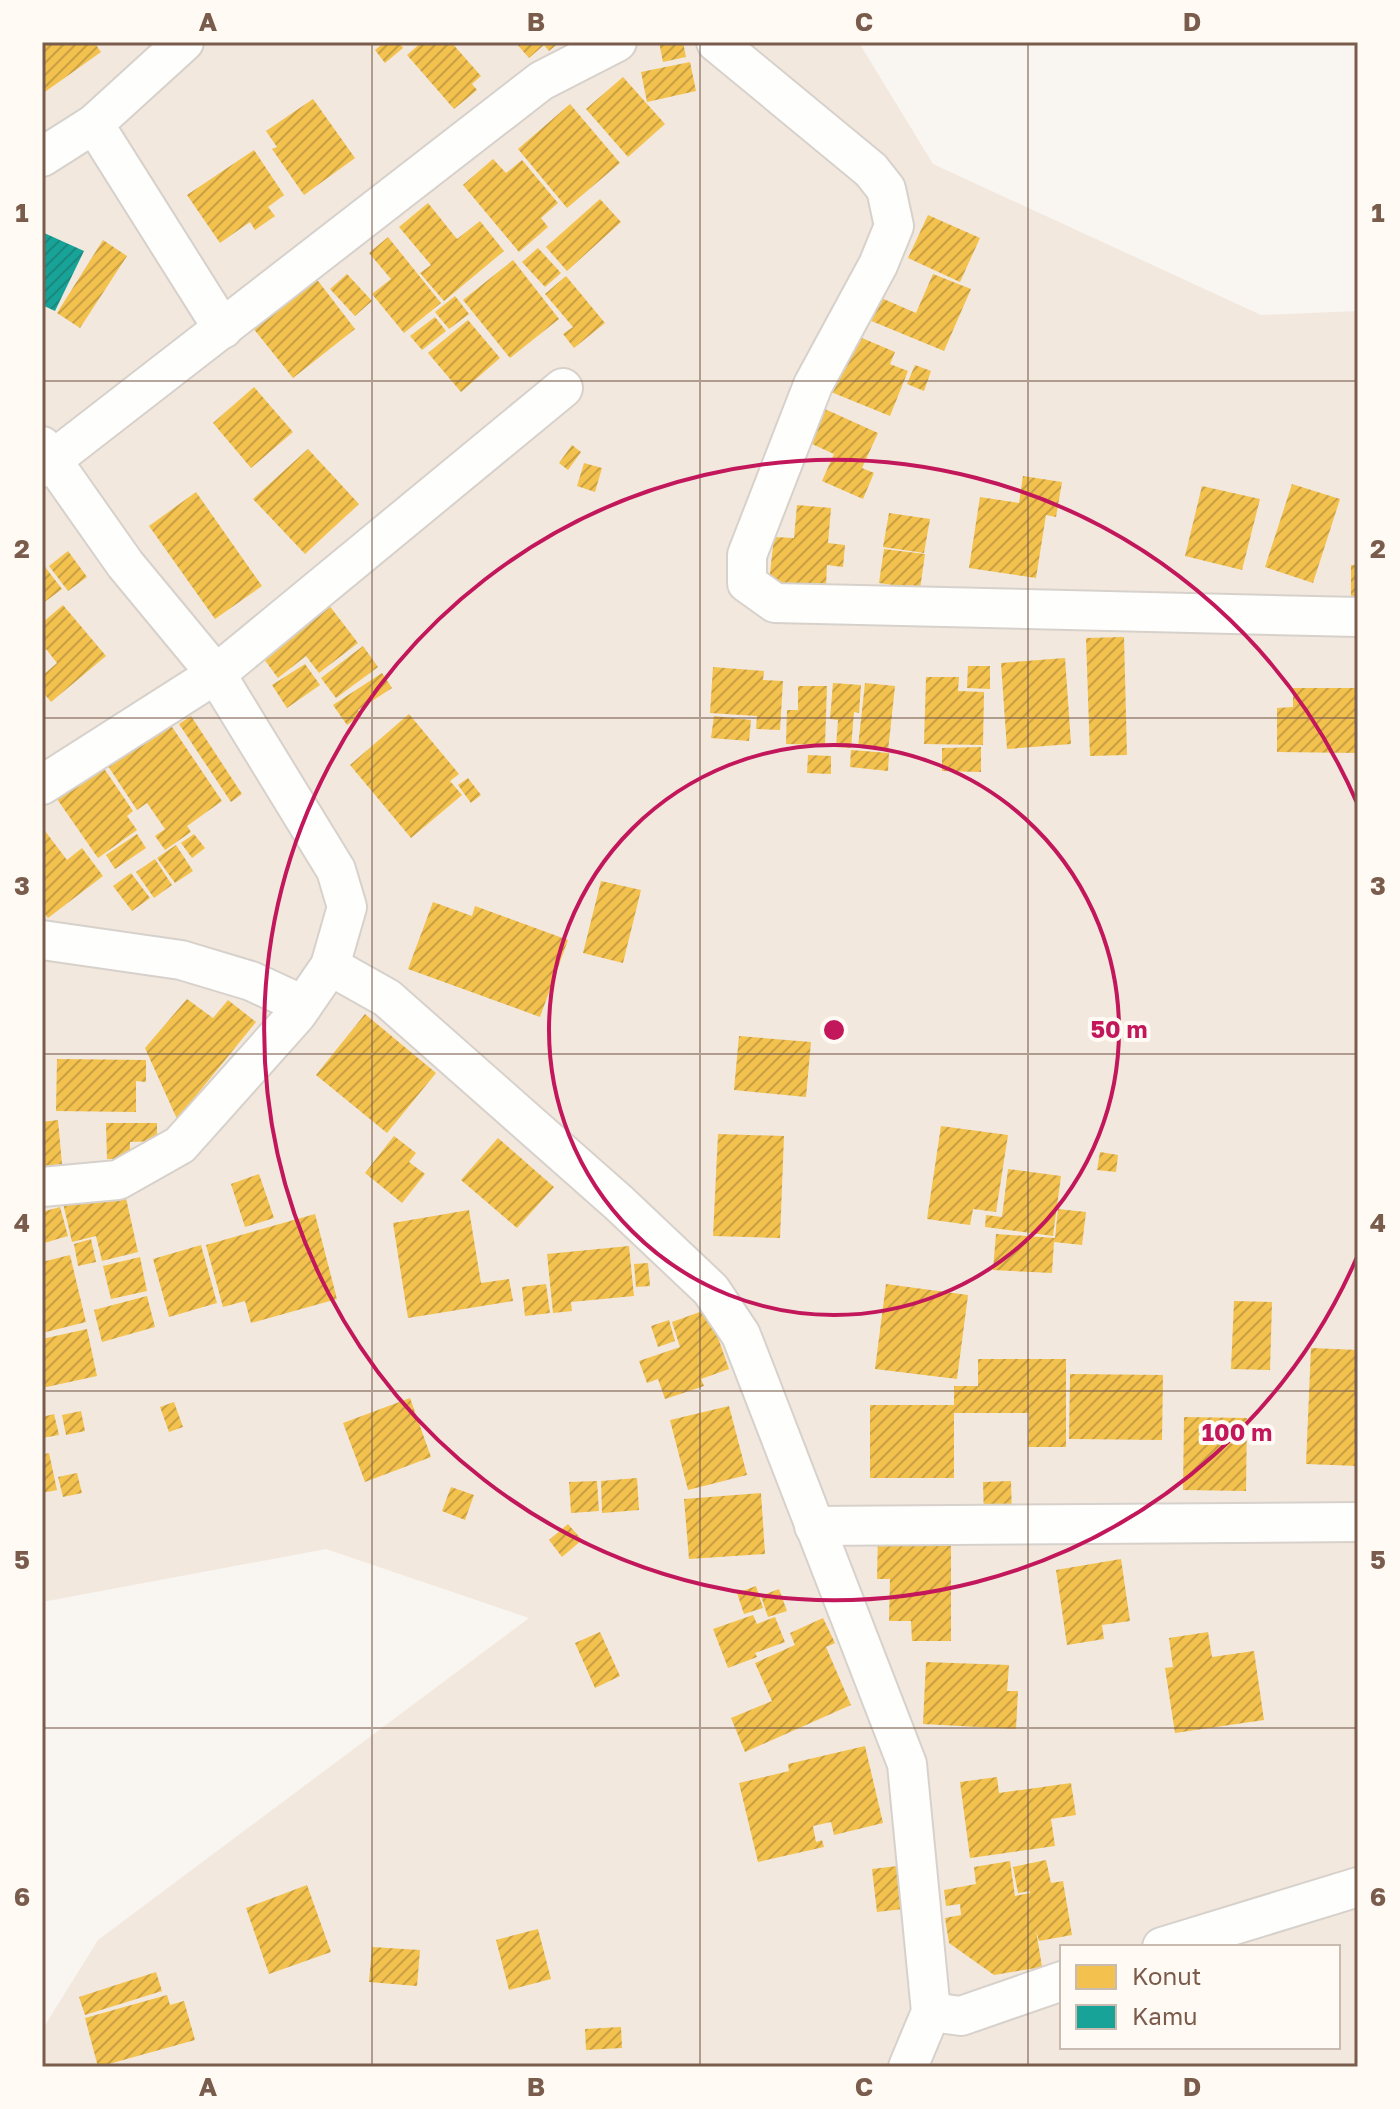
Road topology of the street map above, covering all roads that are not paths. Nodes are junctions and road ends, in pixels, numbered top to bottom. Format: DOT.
graph roads {
  1 [pos="184,42"];
  2 [pos="617,42"];
  3 [pos="716,42"];
  4 [pos="94,124"];
  5 [pos="42,157"];
  6 [pos="223,329"];
  7 [pos="563,388"];
  8 [pos="46,458"];
  9 [pos="1358,617"];
  10 [pos="216,674"];
  11 [pos="42,785"];
  12 [pos="42,940"];
  13 [pos="330,966"];
  14 [pos="303,1005"];
  15 [pos="42,1187"];
  16 [pos="1358,1522"];
  17 [pos="814,1526"];
  18 [pos="1358,1887"];
  19 [pos="1169,1945"];
  20 [pos="1060,1982"];
  21 [pos="931,2012"];
  22 [pos="908,2067"];
  1 -- 4 [label="street"];
  2 -- 6 [label="street"];
  3 -- 9 [label="street"];
  4 -- 5 [label="street"];
  4 -- 6 [label="street"];
  6 -- 8 [label="street"];
  7 -- 10 [label="street"];
  8 -- 10 [label="street"];
  10 -- 11 [label="street"];
  10 -- 13 [label="street"];
  12 -- 14 [label="street"];
  13 -- 14 [label="street"];
  13 -- 17 [label="street"];
  14 -- 15 [label="street"];
  16 -- 17 [label="street"];
  17 -- 21 [label="street"];
  18 -- 19 [label="street"];
  20 -- 21 [label="street"];
  21 -- 22 [label="street"];
}
